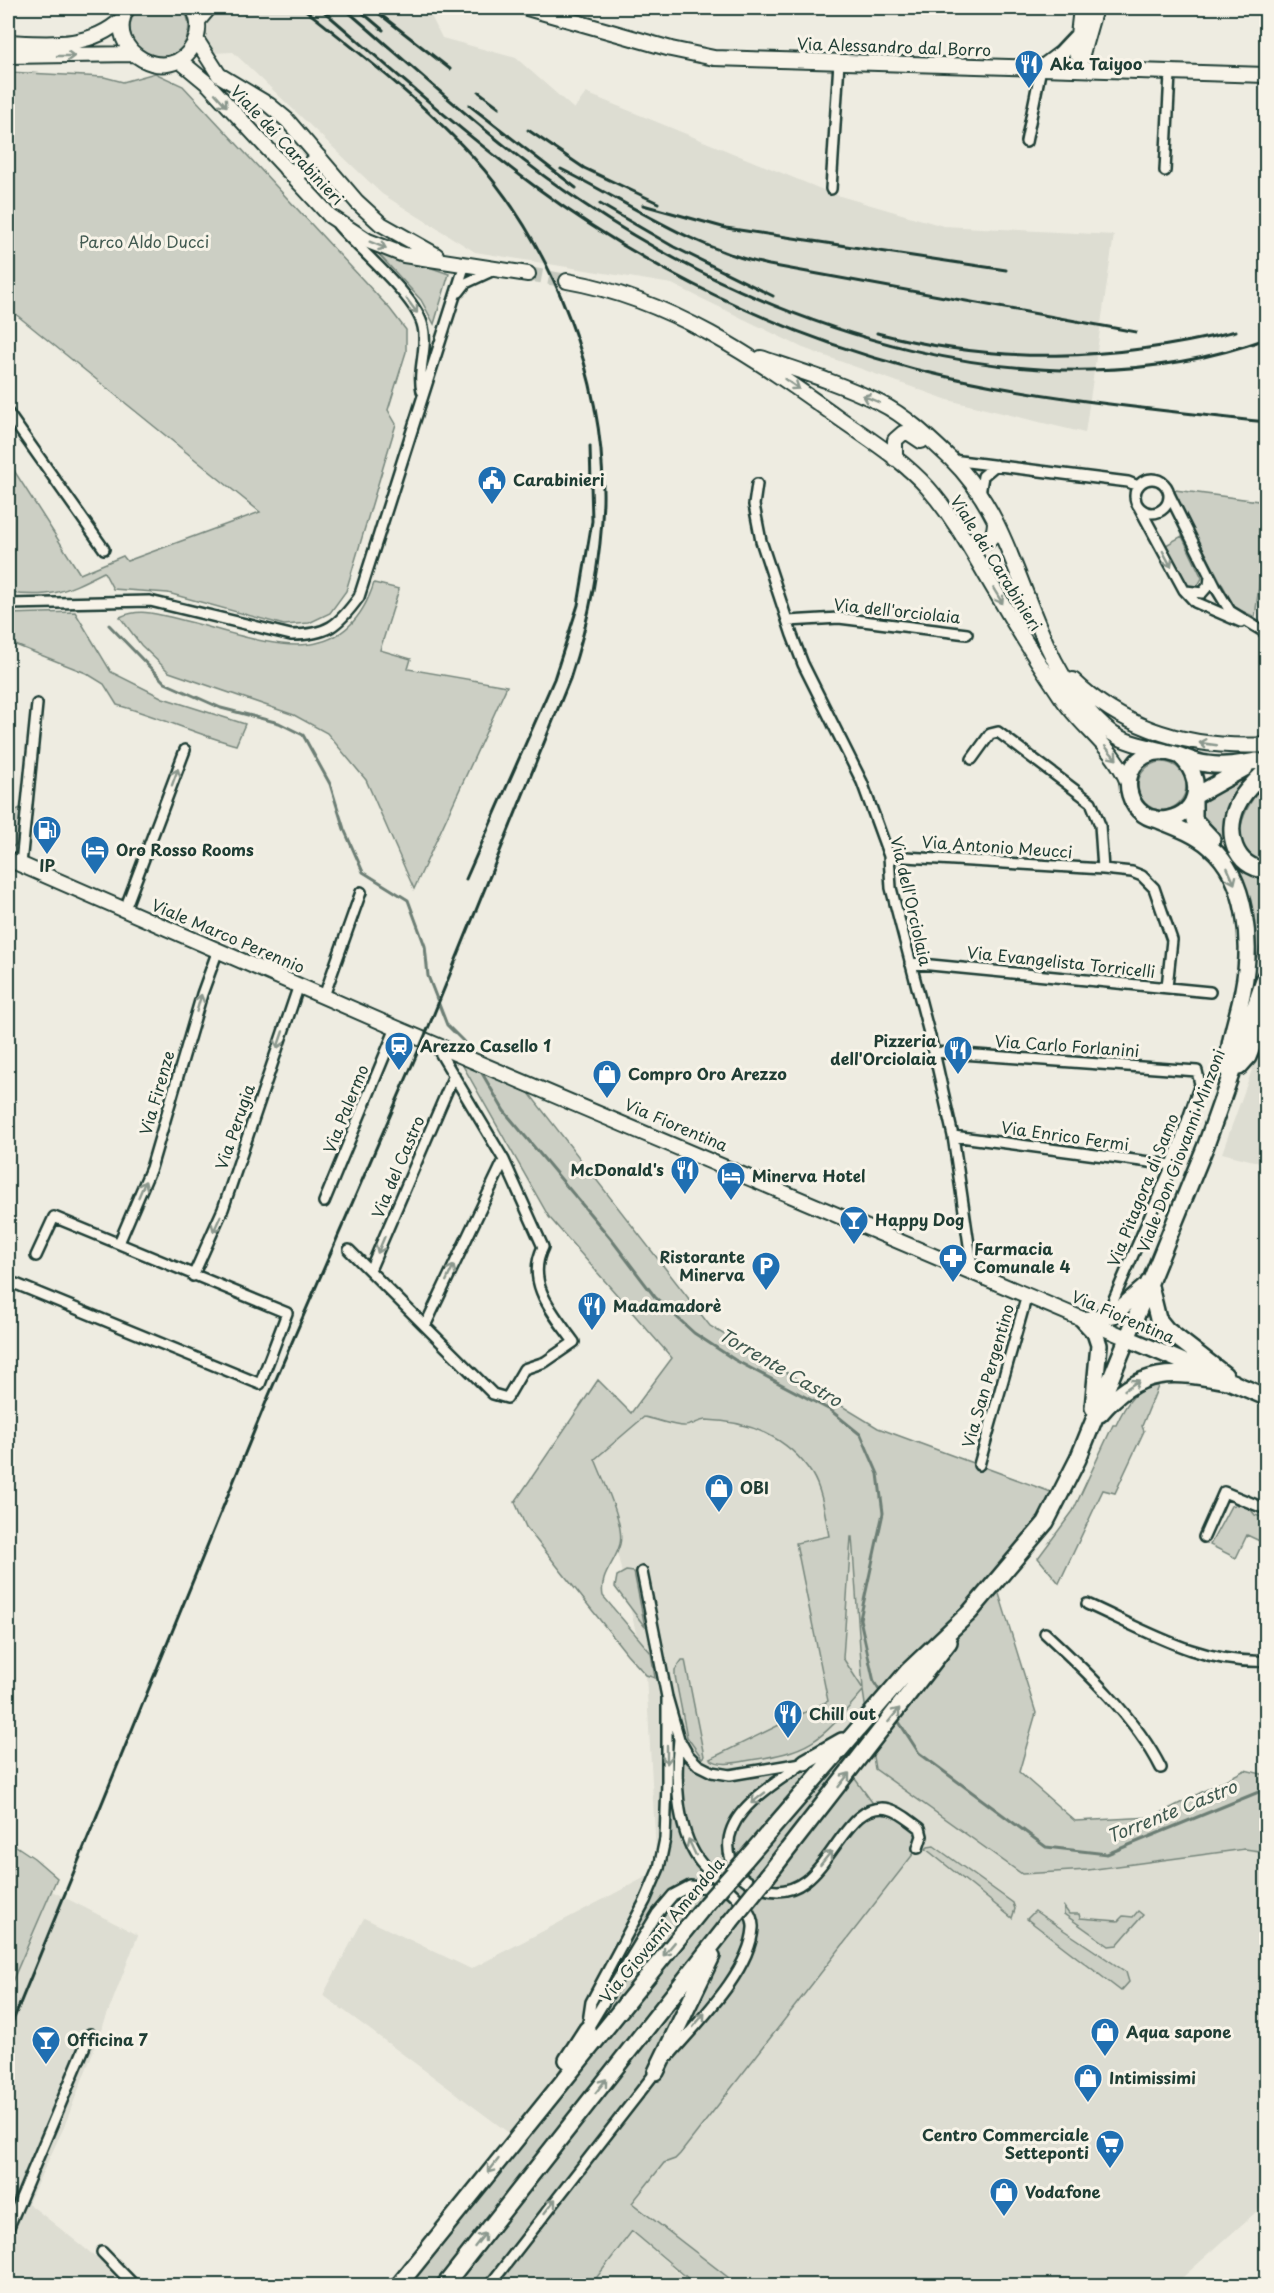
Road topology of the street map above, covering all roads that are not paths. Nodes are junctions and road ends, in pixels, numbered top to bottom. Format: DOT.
graph roads {
  1 [pos="193,8"];
  2 [pos="209,8"];
  3 [pos="533,8"];
  4 [pos="1081,8"];
  5 [pos="1095,8"];
  6 [pos="124,13"];
  7 [pos="198,21"];
  8 [pos="196,39"];
  9 [pos="1081,39"];
  10 [pos="8,42"];
  11 [pos="133,54"];
  12 [pos="8,56"];
  13 [pos="178,60"];
  14 [pos="839,62"];
  15 [pos="1041,68"];
  16 [pos="1078,68"];
  17 [pos="1100,69"];
  18 [pos="1170,74"];
  19 [pos="1266,75"];
  20 [pos="1026,142"];
  21 [pos="319,157"];
  22 [pos="285,168"];
  23 [pos="1165,171"];
  24 [pos="831,189"];
  25 [pos="330,216"];
  26 [pos="446,260"];
  27 [pos="465,264"];
  28 [pos="495,269"];
  29 [pos="528,273"];
  30 [pos="567,281"];
  31 [pos="454,299"];
  32 [pos="743,351"];
  33 [pos="423,394"];
  34 [pos="8,413"];
  35 [pos="949,457"];
  36 [pos="895,459"];
  37 [pos="996,465"];
  38 [pos="757,484"];
  39 [pos="1138,486"];
  40 [pos="1169,494"];
  41 [pos="980,497"];
  42 [pos="1140,507"];
  43 [pos="995,520"];
  44 [pos="965,538"];
  45 [pos="104,549"];
  46 [pos="1210,577"];
  47 [pos="1184,590"];
  48 [pos="8,604"];
  49 [pos="788,621"];
  50 [pos="1247,623"];
  51 [pos="1266,633"];
  52 [pos="967,634"];
  53 [pos="1048,650"];
  54 [pos="37,704"];
  55 [pos="1266,745"];
  56 [pos="185,750"];
  57 [pos="1175,754"];
  58 [pos="972,759"];
  59 [pos="1263,763"];
  60 [pos="1128,783"];
  61 [pos="1194,798"];
  62 [pos="1153,818"];
  63 [pos="889,856"];
  64 [pos="8,859"];
  65 [pos="1242,861"];
  66 [pos="21,864"];
  67 [pos="1103,869"];
  68 [pos="1266,870"];
  69 [pos="361,892"];
  70 [pos="125,909"];
  71 [pos="218,950"];
  72 [pos="910,963"];
  73 [pos="1266,975"];
  74 [pos="299,985"];
  75 [pos="1167,987"];
  76 [pos="1210,992"];
  77 [pos="324,996"];
  78 [pos="1266,1012"];
  79 [pos="396,1028"];
  80 [pos="435,1044"];
  81 [pos="934,1052"];
  82 [pos="1197,1071"];
  83 [pos="454,1075"];
  84 [pos="1228,1081"];
  85 [pos="953,1136"];
  86 [pos="504,1160"];
  87 [pos="1172,1166"];
  88 [pos="324,1202"];
  89 [pos="119,1243"];
  90 [pos="349,1250"];
  91 [pos="36,1256"];
  92 [pos="370,1270"];
  93 [pos="973,1272"];
  94 [pos="194,1276"];
  95 [pos="1149,1282"];
  96 [pos="16,1284"];
  97 [pos="1027,1295"];
  98 [pos="1108,1314"];
  99 [pos="1083,1320"];
  100 [pos="425,1326"];
  101 [pos="1127,1338"];
  102 [pos="1233,1382"];
  103 [pos="1266,1397"];
  104 [pos="1091,1426"];
  105 [pos="979,1465"];
  106 [pos="1266,1509"];
  107 [pos="1204,1536"];
  108 [pos="642,1572"];
  109 [pos="1087,1604"];
  110 [pos="970,1612"];
  111 [pos="1045,1633"];
  112 [pos="1266,1661"];
  113 [pos="666,1697"];
  114 [pos="853,1735"];
  115 [pos="679,1739"];
  116 [pos="805,1762"];
  117 [pos="1161,1768"];
  118 [pos="918,1848"];
  119 [pos="729,1892"];
  120 [pos="728,1925"];
  121 [pos="587,2029"];
  122 [pos="90,2034"];
  123 [pos="656,2072"];
  124 [pos="519,2132"];
  125 [pos="8,2229"];
  126 [pos="102,2252"];
  127 [pos="135,2286"];
  128 [pos="398,2286"];
  129 [pos="444,2286"];
  130 [pos="489,2286"];
  1 -- 7 [label="main road"];
  2 -- 7 [label="main road"];
  3 -- 14 [label="main road, Via Alessandro dal Borro"];
  4 -- 9 [label="main road"];
  5 -- 9 [label="main road"];
  6 -- 10 [label="main road"];
  6 -- 11 [label="main road"];
  7 -- 8 [label="main road"];
  8 -- 13 [label="main road"];
  8 -- 21 [label="main road, Viale dei Carabinieri"];
  9 -- 15 [label="main road"];
  9 -- 16 [label="main road"];
  9 -- 17 [label="main road"];
  12 -- 11 [label="main road, one-way"];
  11 -- 13 [label="main road"];
  13 -- 22 [label="main road, Viale dei Carabinieri, one-way"];
  14 -- 15 [label="main road, Via Alessandro dal Borro"];
  14 -- 24 [label="street"];
  15 -- 16 [label="main road, Via Alessandro dal Borro"];
  15 -- 20 [label="street"];
  16 -- 17 [label="main road, Via Alessandro dal Borro"];
  17 -- 18 [label="main road, Via Alessandro dal Borro"];
  18 -- 19 [label="main road, Via Alessandro dal Borro"];
  18 -- 23 [label="street"];
  21 -- 22 [label="main road"];
  21 -- 26 [label="main road, Viale dei Carabinieri"];
  22 -- 25 [label="main road, Viale dei Carabinieri"];
  25 -- 26 [label="main road, Viale dei Carabinieri, one-way"];
  25 -- 33 [label="street, one-way"];
  26 -- 27 [label="main road, Viale dei Carabinieri"];
  27 -- 28 [label="main road, Viale dei Carabinieri"];
  27 -- 31 [label="street"];
  28 -- 29 [label="main road, Viale dei Carabinieri"];
  28 -- 31 [label="street"];
  30 -- 32 [label="main road, Viale dei Carabinieri"];
  31 -- 33 [label="street"];
  35 -- 32 [label="main road, Viale dei Carabinieri, one-way"];
  32 -- 36 [label="main road, Viale dei Carabinieri, one-way"];
  33 -- 48 [label="street"];
  34 -- 45 [label="street"];
  35 -- 36 [label="main road"];
  35 -- 37 [label="street"];
  35 -- 41 [label="main road, Viale dei Carabinieri"];
  36 -- 44 [label="main road, Viale dei Carabinieri"];
  37 -- 39 [label="street"];
  37 -- 41 [label="street"];
  38 -- 49 [label="street, Via dell'Orciolaia"];
  39 -- 40 [label="street"];
  39 -- 42 [label="street"];
  40 -- 42 [label="street"];
  40 -- 46 [label="street"];
  41 -- 43 [label="main road, Viale dei Carabinieri"];
  42 -- 47 [label="street, one-way"];
  43 -- 44 [label="main road"];
  43 -- 53 [label="main road, Viale dei Carabinieri"];
  44 -- 60 [label="main road, Viale dei Carabinieri, one-way"];
  46 -- 47 [label="street"];
  46 -- 50 [label="street"];
  47 -- 50 [label="street"];
  49 -- 52 [label="street, Via dell'orciolaia"];
  49 -- 63 [label="street, Via dell'Orciolaia"];
  50 -- 51 [label="street"];
  55 -- 53 [label="main road, Viale dei Carabinieri, one-way"];
  53 -- 57 [label="main road, Viale dei Carabinieri"];
  54 -- 66 [label="street"];
  70 -- 56 [label="street, one-way"];
  57 -- 59 [label="main road"];
  57 -- 60 [label="main road"];
  57 -- 61 [label="main road"];
  58 -- 67 [label="street"];
  59 -- 61 [label="main road"];
  59 -- 65 [label="main road"];
  60 -- 62 [label="main road"];
  61 -- 62 [label="main road"];
  61 -- 65 [label="main road"];
  62 -- 84 [label="main road, one-way"];
  63 -- 67 [label="street, Via Antonio Meucci"];
  63 -- 72 [label="street, Via dell'Orciolaia"];
  64 -- 66 [label="main road, Viale Marco Perennio"];
  65 -- 68 [label="main road"];
  66 -- 70 [label="main road, Viale Marco Perennio"];
  67 -- 75 [label="street, Via Antonio Meucci"];
  69 -- 77 [label="street"];
  70 -- 71 [label="main road, Viale Marco Perennio"];
  71 -- 74 [label="main road, Viale Marco Perennio"];
  89 -- 71 [label="street, Via Firenze, one-way"];
  72 -- 75 [label="street, Via Evangelista Torricelli"];
  72 -- 81 [label="street, Via dell'Orciolaia"];
  73 -- 84 [label="main road, Viale Don Giovanni Minzoni"];
  74 -- 77 [label="main road, Viale Marco Perennio"];
  74 -- 94 [label="street, Via Perugia, one-way"];
  75 -- 76 [label="street, Via Evangelista Torricelli"];
  77 -- 79 [label="main road, Viale Marco Perennio"];
  78 -- 84 [label="main road"];
  79 -- 80 [label="main road, Viale Marco Perennio"];
  79 -- 88 [label="street, Via Palermo"];
  80 -- 83 [label="street"];
  80 -- 93 [label="main road, Via Fiorentina"];
  81 -- 82 [label="street, Via Carlo Forlanini"];
  81 -- 85 [label="street, Via dell'Orciolaia"];
  82 -- 87 [label="street, Via Pitagora di Samo"];
  83 -- 86 [label="street"];
  83 -- 92 [label="street, Via del Castro, one-way"];
  84 -- 95 [label="main road, Viale Don Giovanni Minzoni"];
  85 -- 87 [label="street, Via Enrico Fermi"];
  85 -- 93 [label="street, Via dell'Orciolaia"];
  100 -- 86 [label="street, one-way"];
  86 -- 100 [label="street"];
  87 -- 98 [label="street, Via Pitagora di Samo"];
  89 -- 91 [label="street"];
  89 -- 94 [label="street"];
  90 -- 92 [label="street"];
  92 -- 100 [label="street"];
  93 -- 97 [label="main road, Via Fiorentina"];
  94 -- 96 [label="street"];
  95 -- 98 [label="main road"];
  95 -- 101 [label="main road, Viale Don Giovanni Minzoni"];
  95 -- 102 [label="main road"];
  97 -- 99 [label="main road, Via Fiorentina"];
  97 -- 105 [label="street, Via San Pergentino"];
  98 -- 99 [label="main road"];
  99 -- 101 [label="main road, Via Fiorentina"];
  99 -- 104 [label="main road"];
  101 -- 102 [label="main road, Via Fiorentina"];
  101 -- 104 [label="main road, Via Giovanni Amendola"];
  102 -- 103 [label="main road, Via Fiorentina"];
  104 -- 102 [label="main road, one-way"];
  104 -- 110 [label="main road, Via Giovanni Amendola"];
  106 -- 107 [label="street"];
  108 -- 113 [label="street"];
  109 -- 112 [label="street"];
  110 -- 114 [label="main road, Via Giovanni Amendola"];
  120 -- 110 [label="main road, Via Giovanni Amendola, one-way, bridge"];
  111 -- 117 [label="street"];
  113 -- 115 [label="street"];
  113 -- 121 [label="street, one-way"];
  114 -- 116 [label="main road"];
  114 -- 124 [label="main road, Via Giovanni Amendola, one-way, bridge"];
  115 -- 116 [label="street"];
  119 -- 115 [label="street, one-way"];
  116 -- 118 [label="street, one-way"];
  119 -- 121 [label="street"];
  123 -- 119 [label="street, one-way"];
  120 -- 123 [label="main road"];
  129 -- 120 [label="main road, Via Giovanni Amendola, one-way"];
  121 -- 124 [label="main road"];
  122 -- 125 [label="street"];
  130 -- 123 [label="street, one-way"];
  124 -- 128 [label="main road, Via Giovanni Amendola, one-way"];
  126 -- 127 [label="street"];
}
